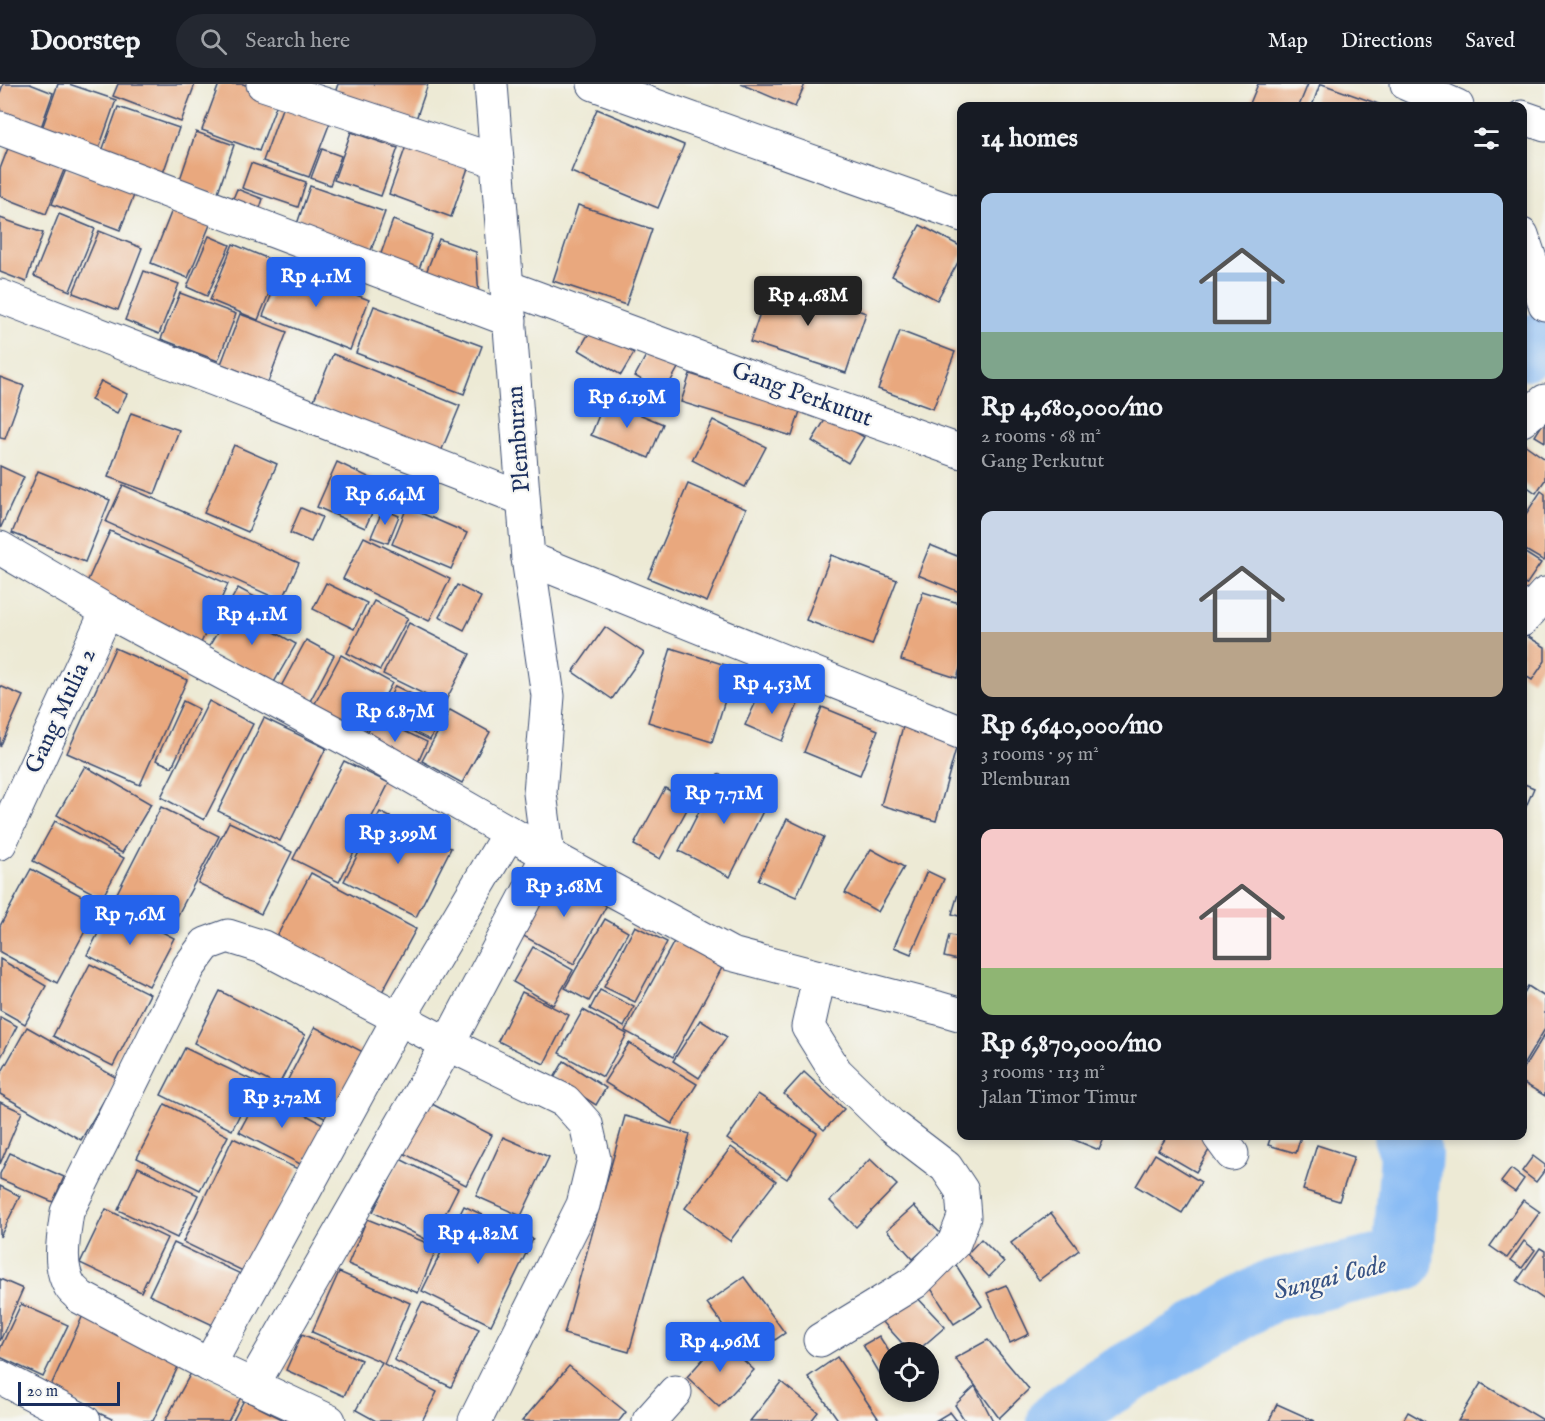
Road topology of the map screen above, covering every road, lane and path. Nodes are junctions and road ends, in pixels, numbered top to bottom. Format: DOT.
graph roads {
  1 [pos="263,84"];
  2 [pos="491,84"];
  3 [pos="594,84"];
  4 [pos="1407,84"];
  5 [pos="1448,102"];
  6 [pos="1527,119"];
  7 [pos="1545,125"];
  8 [pos="0,128"];
  9 [pos="498,161"];
  10 [pos="957,213"];
  11 [pos="1527,247"];
  12 [pos="507,287"];
  13 [pos="0,296"];
  14 [pos="1545,304"];
  15 [pos="510,320"];
  16 [pos="1545,401"];
  17 [pos="1527,416"];
  18 [pos="957,450"];
  19 [pos="523,499"];
  20 [pos="0,548"];
  21 [pos="528,558"];
  22 [pos="1545,594"];
  23 [pos="106,611"];
  24 [pos="1527,614"];
  25 [pos="957,731"];
  26 [pos="540,793"];
  27 [pos="509,833"];
  28 [pos="0,843"];
  29 [pos="548,855"];
  30 [pos="819,977"];
  31 [pos="957,1014"];
  32 [pos="399,1018"];
  33 [pos="448,1044"];
  34 [pos="820,1340"];
  35 [pos="209,1365"];
  36 [pos="0,1377"];
  37 [pos="252,1386"];
  38 [pos="675,1392"];
  39 [pos="84,1421"];
  40 [pos="329,1421"];
  41 [pos="475,1421"];
  42 [pos="649,1421"];
  1 -- 9 [label="street"];
  2 -- 9 [label="street, Plemburan"];
  3 -- 10 [label="street"];
  4 -- 5 [label="street"];
  6 -- 7 [label="street"];
  8 -- 15 [label="street"];
  9 -- 12 [label="street, Plemburan"];
  11 -- 14 [label="street"];
  12 -- 15 [label="street, Plemburan"];
  12 -- 18 [label="street, Gang Perkutut"];
  13 -- 19 [label="street"];
  15 -- 19 [label="street, Plemburan"];
  16 -- 17 [label="street"];
  19 -- 21 [label="street, Plemburan"];
  20 -- 23 [label="street"];
  21 -- 25 [label="street"];
  21 -- 26 [label="street, Plemburan"];
  22 -- 24 [label="street"];
  23 -- 27 [label="street"];
  23 -- 28 [label="street, Gang Mulia 2"];
  26 -- 27 [label="street"];
  26 -- 29 [label="street, Plemburan"];
  27 -- 29 [label="street"];
  27 -- 32 [label="street"];
  29 -- 30 [label="street"];
  29 -- 33 [label="street"];
  30 -- 31 [label="street"];
  30 -- 34 [label="street"];
  32 -- 33 [label="street"];
  32 -- 35 [label="street"];
  32 -- 35 [label="street"];
  33 -- 37 [label="street"];
  33 -- 41 [label="street"];
  35 -- 37 [label="street"];
  36 -- 39 [label="street"];
  37 -- 40 [label="street"];
  38 -- 42 [label="street"];
}
